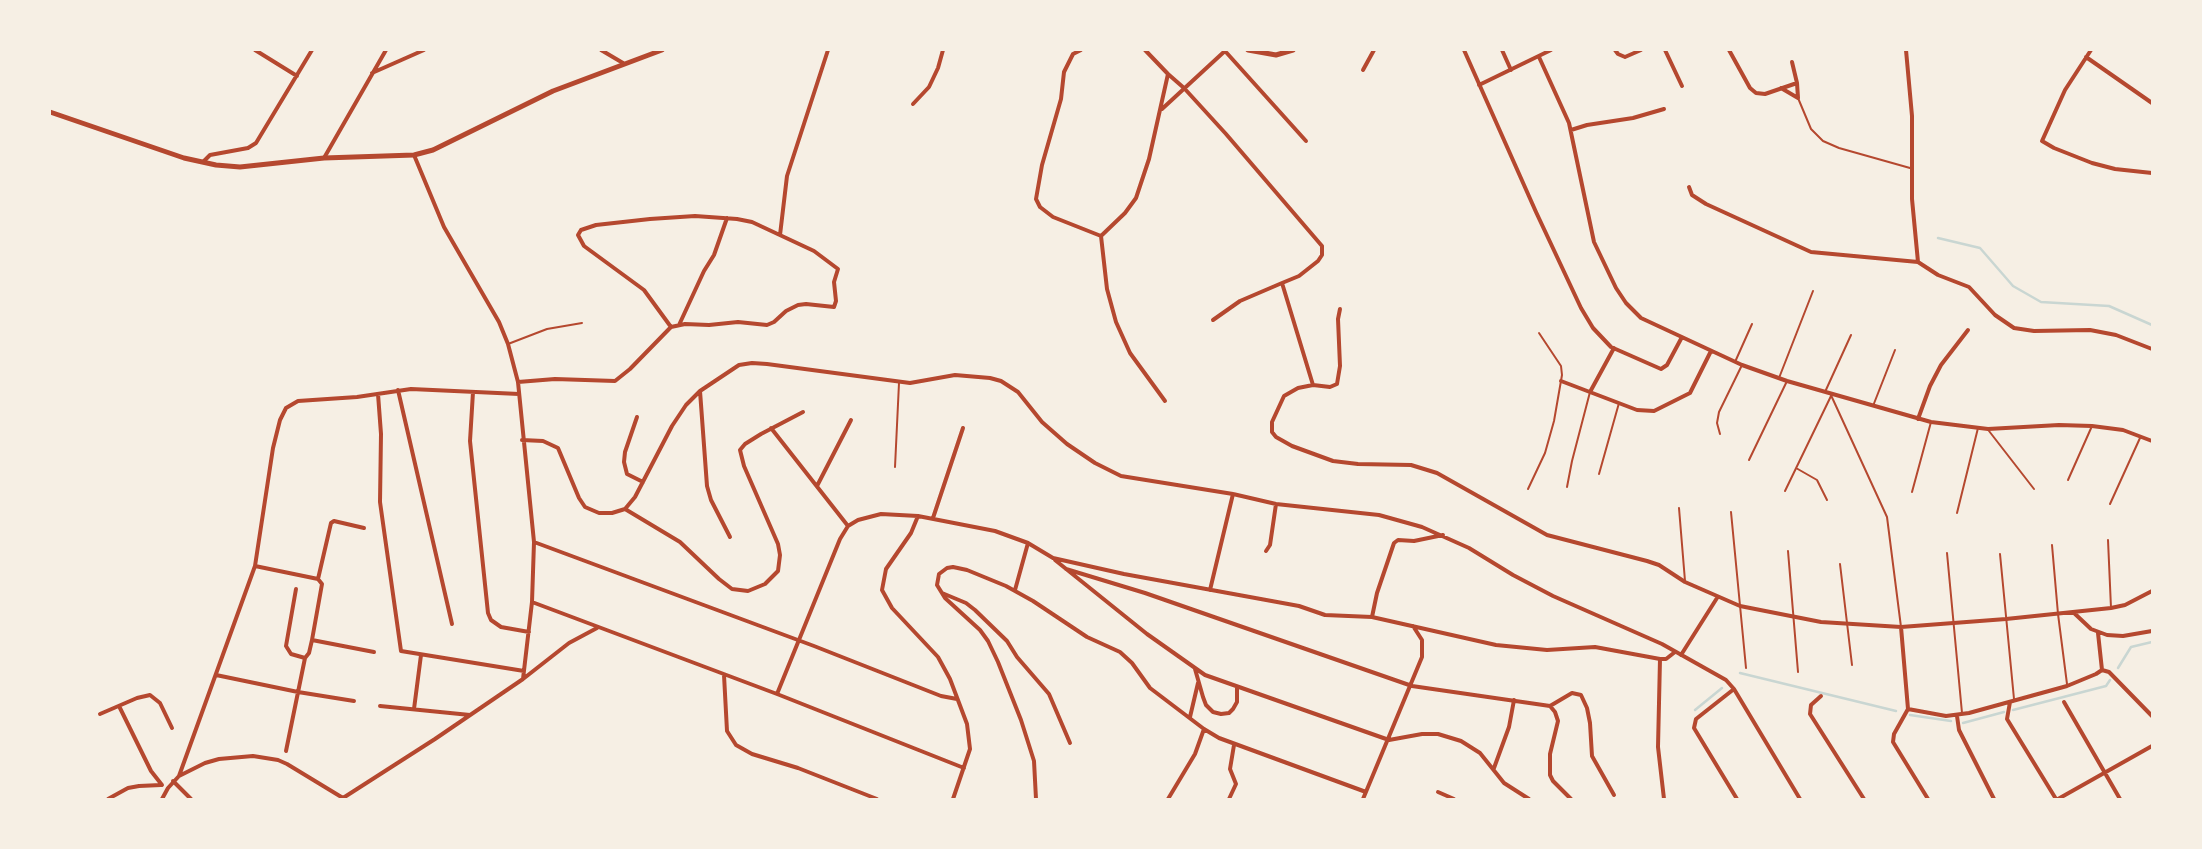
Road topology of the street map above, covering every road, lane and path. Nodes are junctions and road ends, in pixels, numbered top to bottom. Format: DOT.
graph roads {
  1 [pos="255,50"];
  2 [pos="312,50"];
  3 [pos="386,50"];
  4 [pos="424,50"];
  5 [pos="601,50"];
  6 [pos="662,50"];
  7 [pos="828,50"];
  8 [pos="942,50"];
  9 [pos="1081,50"];
  10 [pos="1145,50"];
  11 [pos="1226,50"];
  12 [pos="1248,50"];
  13 [pos="1293,50"];
  14 [pos="1374,50"];
  15 [pos="1464,50"];
  16 [pos="1502,50"];
  17 [pos="1551,50"];
  18 [pos="1615,50"];
  19 [pos="1641,50"];
  20 [pos="1665,50"];
  21 [pos="1729,50"];
  22 [pos="1906,50"];
  23 [pos="2091,50"];
  24 [pos="1539,57"];
  25 [pos="2086,57"];
  26 [pos="1792,62"];
  27 [pos="623,63"];
  28 [pos="1363,70"];
  29 [pos="1512,70"];
  30 [pos="372,73"];
  31 [pos="1168,74"];
  32 [pos="297,76"];
  33 [pos="1797,82"];
  34 [pos="1479,85"];
  35 [pos="1682,86"];
  36 [pos="1184,88"];
  37 [pos="1781,88"];
  38 [pos="1798,98"];
  39 [pos="2152,102"];
  40 [pos="913,104"];
  41 [pos="1664,108"];
  42 [pos="1160,110"];
  43 [pos="50,112"];
  44 [pos="1571,130"];
  45 [pos="1306,141"];
  46 [pos="414,155"];
  47 [pos="324,158"];
  48 [pos="203,162"];
  49 [pos="1911,169"];
  50 [pos="2152,173"];
  51 [pos="1688,187"];
  52 [pos="727,218"];
  53 [pos="780,235"];
  54 [pos="1101,236"];
  55 [pos="1918,262"];
  56 [pos="1282,283"];
  57 [pos="1813,291"];
  58 [pos="1340,309"];
  59 [pos="1213,320"];
  60 [pos="582,323"];
  61 [pos="1752,324"];
  62 [pos="679,325"];
  63 [pos="671,326"];
  64 [pos="1968,330"];
  65 [pos="1539,333"];
  66 [pos="1851,336"];
  67 [pos="1682,337"];
  68 [pos="508,344"];
  69 [pos="1614,348"];
  70 [pos="2152,348"];
  71 [pos="1895,350"];
  72 [pos="1711,351"];
  73 [pos="1735,362"];
  74 [pos="1742,365"];
  75 [pos="1779,378"];
  76 [pos="1561,381"];
  77 [pos="1788,381"];
  78 [pos="518,382"];
  79 [pos="899,383"];
  80 [pos="1313,385"];
  81 [pos="398,390"];
  82 [pos="700,391"];
  83 [pos="473,392"];
  84 [pos="1590,392"];
  85 [pos="378,394"];
  86 [pos="519,394"];
  87 [pos="1829,394"];
  88 [pos="1165,401"];
  89 [pos="1619,403"];
  90 [pos="1874,406"];
  91 [pos="803,412"];
  92 [pos="637,417"];
  93 [pos="1918,419"];
  94 [pos="851,420"];
  95 [pos="1931,422"];
  96 [pos="2092,426"];
  97 [pos="771,428"];
  98 [pos="963,428"];
  99 [pos="1978,428"];
  100 [pos="1988,429"];
  101 [pos="1720,434"];
  102 [pos="2141,435"];
  103 [pos="522,440"];
  104 [pos="2152,441"];
  105 [pos="1749,460"];
  106 [pos="895,468"];
  107 [pos="1796,468"];
  108 [pos="1599,474"];
  109 [pos="2068,480"];
  110 [pos="643,482"];
  111 [pos="817,486"];
  112 [pos="1567,487"];
  113 [pos="1528,489"];
  114 [pos="2034,489"];
  115 [pos="1785,491"];
  116 [pos="1912,492"];
  117 [pos="1233,494"];
  118 [pos="1827,500"];
  119 [pos="1276,504"];
  120 [pos="2110,504"];
  121 [pos="1679,508"];
  122 [pos="625,509"];
  123 [pos="1731,512"];
  124 [pos="1956,513"];
  125 [pos="918,516"];
  126 [pos="933,518"];
  127 [pos="848,526"];
  128 [pos="364,528"];
  129 [pos="1443,535"];
  130 [pos="730,537"];
  131 [pos="2108,540"];
  132 [pos="534,542"];
  133 [pos="1028,543"];
  134 [pos="2052,545"];
  135 [pos="1266,551"];
  136 [pos="1788,551"];
  137 [pos="1947,553"];
  138 [pos="2000,554"];
  139 [pos="1053,558"];
  140 [pos="1840,564"];
  141 [pos="255,566"];
  142 [pos="1066,569"];
  143 [pos="318,579"];
  144 [pos="1685,582"];
  145 [pos="296,589"];
  146 [pos="1016,590"];
  147 [pos="1210,590"];
  148 [pos="2152,591"];
  149 [pos="940,592"];
  150 [pos="1717,598"];
  151 [pos="532,602"];
  152 [pos="1740,606"];
  153 [pos="2111,608"];
  154 [pos="2073,612"];
  155 [pos="2058,614"];
  156 [pos="1372,617"];
  157 [pos="1794,618"];
  158 [pos="2006,619"];
  159 [pos="1954,623"];
  160 [pos="452,624"];
  161 [pos="1848,625"];
  162 [pos="1413,626"];
  163 [pos="1901,627"];
  164 [pos="597,628"];
  165 [pos="2152,631"];
  166 [pos="530,632"];
  167 [pos="2098,633"];
  168 [pos="312,640"];
  169 [pos="798,641"];
  170 [pos="374,652"];
  171 [pos="1675,652"];
  172 [pos="421,655"];
  173 [pos="1681,655"];
  174 [pos="305,658"];
  175 [pos="1660,659"];
  176 [pos="1852,665"];
  177 [pos="1746,668"];
  178 [pos="1195,669"];
  179 [pos="2102,670"];
  180 [pos="524,671"];
  181 [pos="1798,672"];
  182 [pos="216,675"];
  183 [pos="724,675"];
  184 [pos="523,679"];
  185 [pos="1198,683"];
  186 [pos="1412,686"];
  187 [pos="2068,686"];
  188 [pos="1236,687"];
  189 [pos="1734,689"];
  190 [pos="298,692"];
  191 [pos="777,694"];
  192 [pos="1821,696"];
  193 [pos="957,699"];
  194 [pos="1514,700"];
  195 [pos="354,701"];
  196 [pos="2012,702"];
  197 [pos="2064,702"];
  198 [pos="119,706"];
  199 [pos="380,706"];
  200 [pos="1550,706"];
  201 [pos="1908,709"];
  202 [pos="414,710"];
  203 [pos="100,714"];
  204 [pos="470,715"];
  205 [pos="1960,715"];
  206 [pos="2152,716"];
  207 [pos="1190,717"];
  208 [pos="172,728"];
  209 [pos="1204,729"];
  210 [pos="1389,740"];
  211 [pos="1070,743"];
  212 [pos="1234,745"];
  213 [pos="2152,746"];
  214 [pos="286,751"];
  215 [pos="964,768"];
  216 [pos="1494,768"];
  217 [pos="2104,771"];
  218 [pos="179,776"];
  219 [pos="173,781"];
  220 [pos="162,785"];
  221 [pos="168,788"];
  222 [pos="1366,792"];
  223 [pos="1438,792"];
  224 [pos="1614,795"];
  225 [pos="344,798"];
  226 [pos="108,799"];
  227 [pos="162,799"];
  228 [pos="191,799"];
  229 [pos="877,799"];
  230 [pos="953,799"];
  231 [pos="1036,799"];
  232 [pos="1168,799"];
  233 [pos="1229,799"];
  234 [pos="1363,799"];
  235 [pos="1454,799"];
  236 [pos="1529,799"];
  237 [pos="1570,799"];
  238 [pos="1664,799"];
  239 [pos="1737,799"];
  240 [pos="1800,799"];
  241 [pos="1864,799"];
  242 [pos="1928,799"];
  243 [pos="1994,799"];
  244 [pos="2057,799"];
  245 [pos="2120,799"];
  1 -- 32 [label="street"];
  2 -- 32 [label="street"];
  3 -- 30 [label="street"];
  4 -- 30 [label="street"];
  5 -- 27 [label="street"];
  6 -- 27 [label="main road"];
  7 -- 53 [label="street"];
  8 -- 40 [label="street"];
  9 -- 54 [label="street"];
  10 -- 31 [label="street"];
  11 -- 36 [label="street"];
  11 -- 45 [label="street"];
  12 -- 13 [label="main road"];
  14 -- 28 [label="street"];
  15 -- 34 [label="street"];
  16 -- 29 [label="street"];
  17 -- 24 [label="street"];
  18 -- 19 [label="street"];
  20 -- 35 [label="street"];
  21 -- 37 [label="street"];
  22 -- 49 [label="street"];
  23 -- 25 [label="street"];
  24 -- 29 [label="street"];
  24 -- 44 [label="street"];
  25 -- 39 [label="street"];
  25 -- 50 [label="street"];
  26 -- 33 [label="street"];
  27 -- 46 [label="main road"];
  29 -- 34 [label="street"];
  30 -- 47 [label="street"];
  31 -- 36 [label="street"];
  31 -- 42 [label="street"];
  32 -- 48 [label="street"];
  33 -- 37 [label="street"];
  33 -- 38 [label="street"];
  34 -- 69 [label="street"];
  36 -- 42 [label="street"];
  36 -- 56 [label="street"];
  37 -- 38 [label="street"];
  38 -- 49 [label="lane"];
  41 -- 44 [label="street"];
  42 -- 54 [label="street"];
  43 -- 48 [label="main road"];
  44 -- 67 [label="street"];
  46 -- 47 [label="main road"];
  46 -- 68 [label="street"];
  47 -- 48 [label="main road"];
  49 -- 55 [label="street"];
  51 -- 55 [label="street"];
  52 -- 53 [label="street"];
  52 -- 62 [label="street"];
  52 -- 63 [label="street"];
  53 -- 62 [label="street"];
  54 -- 88 [label="street"];
  55 -- 70 [label="street"];
  56 -- 59 [label="street"];
  56 -- 80 [label="street"];
  57 -- 75 [label="lane"];
  58 -- 80 [label="street"];
  60 -- 68 [label="lane"];
  61 -- 73 [label="lane"];
  62 -- 63 [label="street"];
  63 -- 78 [label="street"];
  64 -- 93 [label="street"];
  65 -- 76 [label="lane"];
  66 -- 87 [label="lane"];
  67 -- 69 [label="street"];
  67 -- 72 [label="street"];
  68 -- 78 [label="street"];
  69 -- 84 [label="street"];
  71 -- 90 [label="lane"];
  72 -- 73 [label="street"];
  72 -- 89 [label="street"];
  73 -- 74 [label="street"];
  74 -- 75 [label="street"];
  74 -- 101 [label="lane"];
  75 -- 77 [label="street"];
  76 -- 84 [label="street"];
  76 -- 113 [label="lane"];
  77 -- 87 [label="street"];
  77 -- 105 [label="lane"];
  78 -- 86 [label="street"];
  79 -- 82 [label="street"];
  79 -- 106 [label="lane"];
  79 -- 117 [label="street"];
  80 -- 144 [label="street"];
  81 -- 83 [label="street"];
  81 -- 85 [label="street"];
  81 -- 160 [label="street"];
  82 -- 110 [label="street"];
  82 -- 130 [label="street"];
  83 -- 86 [label="street"];
  83 -- 166 [label="street"];
  84 -- 89 [label="street"];
  84 -- 112 [label="lane"];
  85 -- 141 [label="street"];
  85 -- 172 [label="street"];
  86 -- 103 [label="street"];
  87 -- 90 [label="street"];
  87 -- 107 [label="lane"];
  87 -- 163 [label="lane"];
  89 -- 108 [label="lane"];
  90 -- 93 [label="street"];
  91 -- 97 [label="street"];
  92 -- 110 [label="street"];
  93 -- 95 [label="street"];
  94 -- 111 [label="street"];
  95 -- 99 [label="street"];
  95 -- 116 [label="lane"];
  96 -- 100 [label="street"];
  96 -- 102 [label="street"];
  96 -- 109 [label="lane"];
  97 -- 111 [label="street"];
  97 -- 122 [label="street"];
  98 -- 126 [label="street"];
  99 -- 100 [label="street"];
  99 -- 124 [label="lane"];
  100 -- 114 [label="lane"];
  102 -- 104 [label="street"];
  102 -- 120 [label="lane"];
  103 -- 122 [label="street"];
  103 -- 132 [label="street"];
  107 -- 115 [label="lane"];
  107 -- 118 [label="lane"];
  110 -- 122 [label="street"];
  111 -- 127 [label="street"];
  117 -- 119 [label="street"];
  117 -- 147 [label="street"];
  119 -- 129 [label="street"];
  119 -- 135 [label="street"];
  121 -- 144 [label="lane"];
  123 -- 152 [label="lane"];
  125 -- 126 [label="street"];
  125 -- 127 [label="street"];
  125 -- 193 [label="street"];
  126 -- 133 [label="street"];
  127 -- 169 [label="street"];
  128 -- 143 [label="street"];
  129 -- 156 [label="street"];
  129 -- 171 [label="street"];
  131 -- 153 [label="lane"];
  132 -- 151 [label="street"];
  132 -- 169 [label="street"];
  133 -- 139 [label="street"];
  133 -- 146 [label="street"];
  134 -- 155 [label="lane"];
  136 -- 157 [label="lane"];
  137 -- 159 [label="lane"];
  138 -- 158 [label="lane"];
  139 -- 142 [label="street"];
  139 -- 147 [label="street"];
  140 -- 161 [label="lane"];
  141 -- 143 [label="street"];
  141 -- 182 [label="street"];
  142 -- 178 [label="street"];
  142 -- 186 [label="street"];
  143 -- 168 [label="street"];
  144 -- 150 [label="street"];
  145 -- 174 [label="street"];
  146 -- 149 [label="street"];
  146 -- 207 [label="street"];
  147 -- 156 [label="street"];
  148 -- 153 [label="street"];
  149 -- 211 [label="street"];
  149 -- 231 [label="street"];
  150 -- 152 [label="street"];
  150 -- 173 [label="street"];
  151 -- 164 [label="street"];
  151 -- 166 [label="street"];
  152 -- 157 [label="street"];
  152 -- 177 [label="lane"];
  153 -- 154 [label="street"];
  154 -- 155 [label="street"];
  154 -- 167 [label="street"];
  155 -- 158 [label="street"];
  155 -- 187 [label="lane"];
  156 -- 162 [label="street"];
  157 -- 161 [label="street"];
  157 -- 181 [label="lane"];
  158 -- 159 [label="street"];
  158 -- 196 [label="lane"];
  159 -- 163 [label="street"];
  159 -- 205 [label="lane"];
  161 -- 163 [label="street"];
  161 -- 176 [label="lane"];
  162 -- 175 [label="street"];
  162 -- 186 [label="street"];
  163 -- 201 [label="street"];
  164 -- 183 [label="street"];
  164 -- 184 [label="street"];
  165 -- 167 [label="street"];
  166 -- 180 [label="street"];
  167 -- 179 [label="street"];
  168 -- 170 [label="street"];
  168 -- 174 [label="street"];
  169 -- 191 [label="street"];
  169 -- 193 [label="street"];
  171 -- 173 [label="street"];
  171 -- 175 [label="street"];
  172 -- 180 [label="street"];
  172 -- 202 [label="street"];
  173 -- 189 [label="street"];
  174 -- 190 [label="street"];
  175 -- 238 [label="street"];
  178 -- 185 [label="street"];
  178 -- 188 [label="street"];
  179 -- 187 [label="street"];
  179 -- 206 [label="street"];
  180 -- 184 [label="street"];
  182 -- 190 [label="street"];
  182 -- 218 [label="street"];
  183 -- 191 [label="street"];
  183 -- 229 [label="street"];
  184 -- 204 [label="street"];
  185 -- 188 [label="street"];
  185 -- 207 [label="street"];
  186 -- 194 [label="street"];
  186 -- 210 [label="street"];
  187 -- 196 [label="street"];
  188 -- 210 [label="street"];
  189 -- 239 [label="street"];
  189 -- 240 [label="street"];
  190 -- 195 [label="street"];
  190 -- 214 [label="street"];
  191 -- 215 [label="street"];
  192 -- 241 [label="street"];
  193 -- 215 [label="street"];
  194 -- 200 [label="street"];
  194 -- 216 [label="street"];
  196 -- 205 [label="street"];
  196 -- 244 [label="street"];
  197 -- 217 [label="street"];
  198 -- 203 [label="street"];
  198 -- 208 [label="street"];
  198 -- 220 [label="street"];
  199 -- 202 [label="street"];
  200 -- 224 [label="street"];
  200 -- 237 [label="street"];
  201 -- 205 [label="street"];
  201 -- 242 [label="street"];
  202 -- 204 [label="street"];
  204 -- 225 [label="street"];
  205 -- 243 [label="street"];
  207 -- 209 [label="street"];
  209 -- 212 [label="street"];
  209 -- 232 [label="street"];
  210 -- 216 [label="street"];
  210 -- 222 [label="street"];
  212 -- 222 [label="street"];
  212 -- 233 [label="street"];
  213 -- 217 [label="street"];
  215 -- 230 [label="street"];
  216 -- 236 [label="street"];
  217 -- 244 [label="street"];
  217 -- 245 [label="street"];
  218 -- 219 [label="street"];
  218 -- 225 [label="street"];
  219 -- 221 [label="street"];
  219 -- 228 [label="street"];
  220 -- 221 [label="street"];
  220 -- 226 [label="street"];
  221 -- 227 [label="street"];
  222 -- 234 [label="street"];
  223 -- 235 [label="street"];
}
